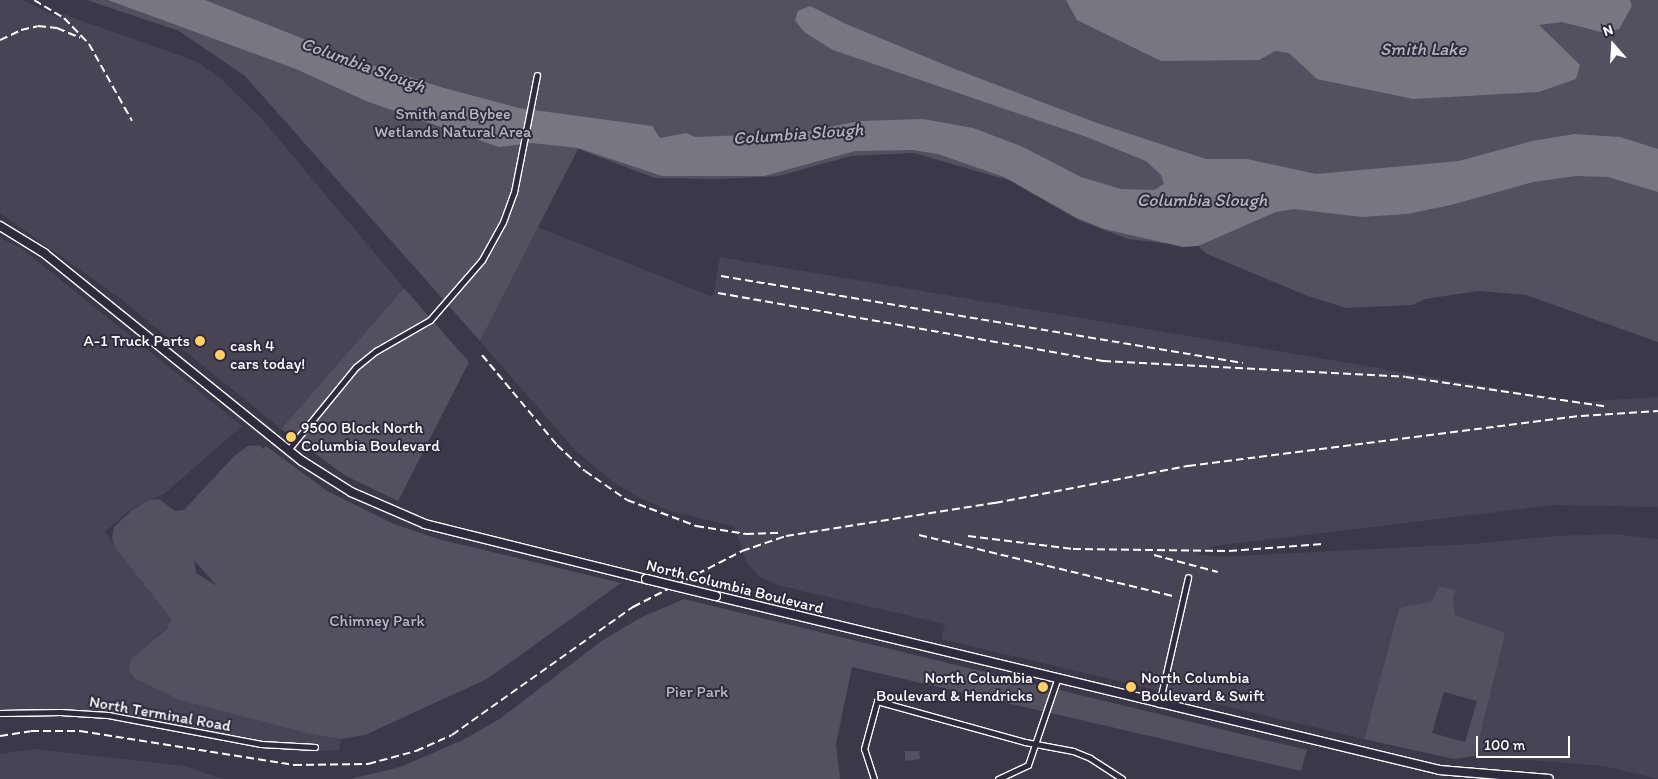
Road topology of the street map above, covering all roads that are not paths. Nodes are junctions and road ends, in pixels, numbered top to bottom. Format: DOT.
graph roads {
  1 [pos="536,75"];
  2 [pos="0,226"];
  3 [pos="288,450"];
  4 [pos="1188,578"];
  5 [pos="1057,680"];
  6 [pos="1158,704"];
  7 [pos="0,714"];
  8 [pos="1035,744"];
  9 [pos="315,747"];
  10 [pos="874,779"];
  11 [pos="998,779"];
  12 [pos="1122,779"];
  13 [pos="1549,779"];
  1 -- 3 [label="street"];
  2 -- 3 [label="main road, North Columbia Boulevard"];
  3 -- 5 [label="main road, North Columbia Boulevard, bridge"];
  4 -- 6 [label="street"];
  5 -- 6 [label="main road, North Columbia Boulevard"];
  5 -- 8 [label="street"];
  6 -- 13 [label="main road, North Columbia Boulevard"];
  7 -- 9 [label="street, North Terminal Road"];
  8 -- 10 [label="street"];
  8 -- 11 [label="street"];
  8 -- 12 [label="street"];
}
